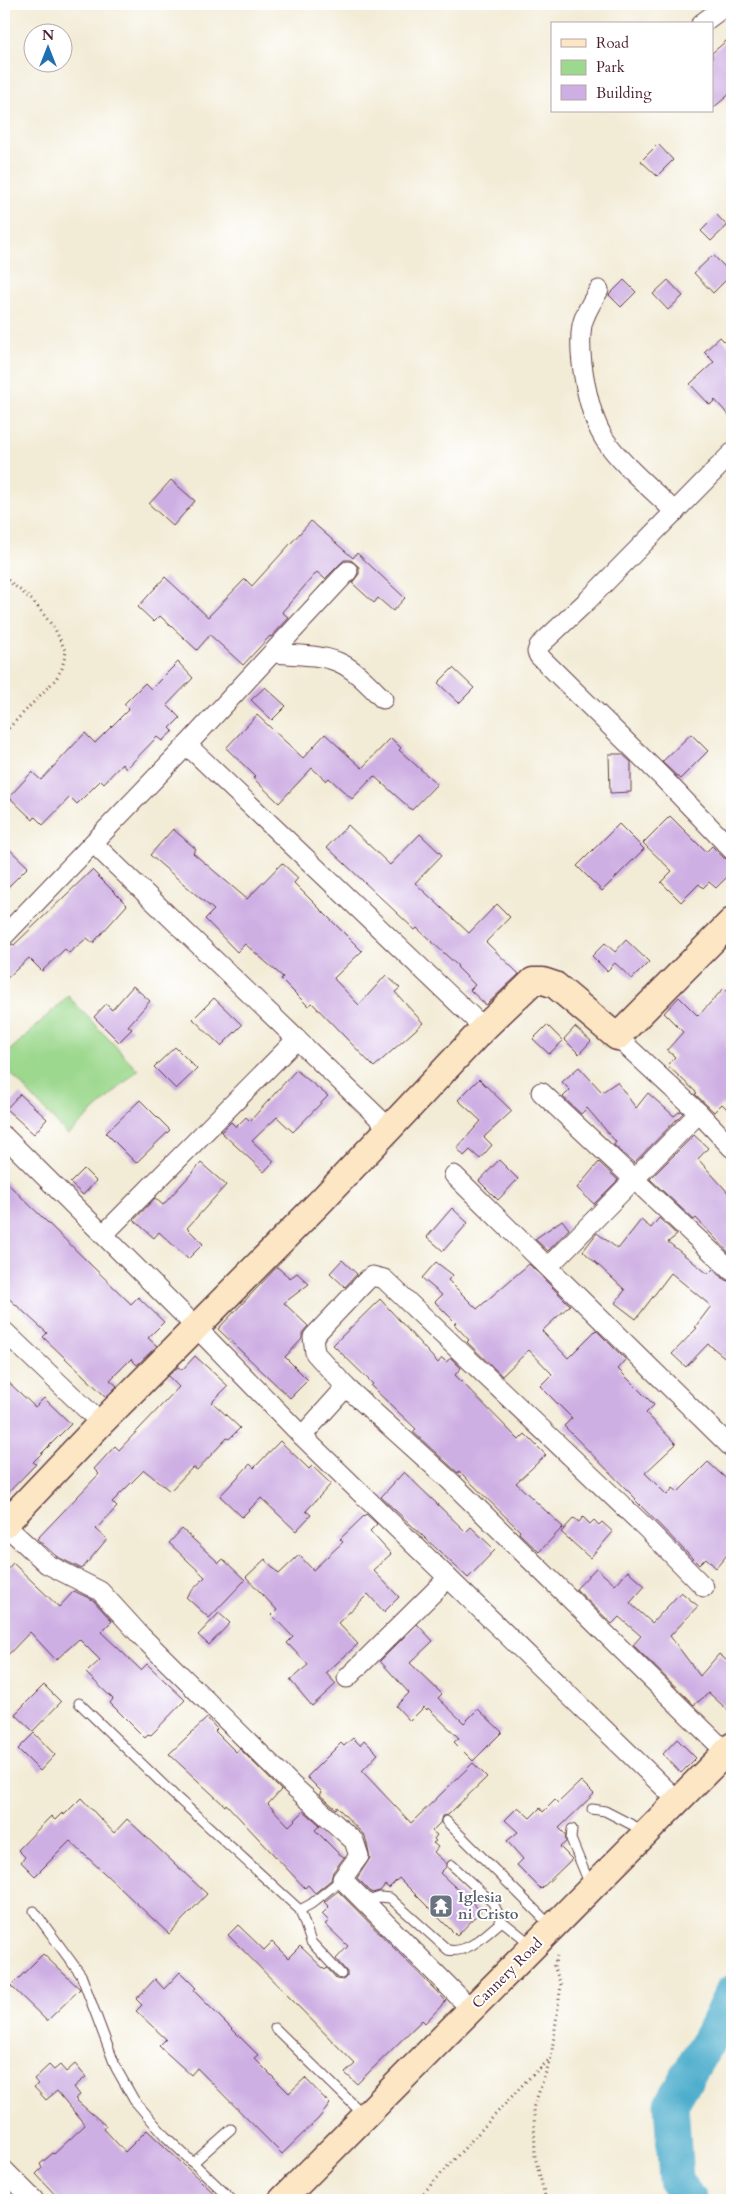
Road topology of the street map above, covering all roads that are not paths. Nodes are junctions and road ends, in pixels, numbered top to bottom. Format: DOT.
graph roads {
  1 [pos="728,4"];
  2 [pos="704,22"];
  3 [pos="599,290"];
  4 [pos="732,453"];
  5 [pos="675,512"];
  6 [pos="348,570"];
  7 [pos="273,653"];
  8 [pos="383,699"];
  9 [pos="187,746"];
  10 [pos="93,844"];
  11 [pos="732,850"];
  12 [pos="732,921"];
  13 [pos="4,936"];
  14 [pos="484,1028"];
  15 [pos="617,1037"];
  16 [pos="296,1039"];
  17 [pos="541,1092"];
  18 [pos="699,1113"];
  19 [pos="390,1128"];
  20 [pos="4,1136"];
  21 [pos="732,1148"];
  22 [pos="454,1175"];
  23 [pos="635,1179"];
  24 [pos="104,1234"];
  25 [pos="548,1267"];
  26 [pos="732,1271"];
  27 [pos="196,1327"];
  28 [pos="4,1330"];
  29 [pos="346,1387"];
  30 [pos="101,1423"];
  31 [pos="302,1436"];
  32 [pos="732,1448"];
  33 [pos="4,1525"];
  34 [pos="448,1578"];
  35 [pos="704,1587"];
  36 [pos="347,1678"];
  37 [pos="79,1703"];
  38 [pos="729,1749"];
  39 [pos="678,1802"];
  40 [pos="592,1809"];
  41 [pos="446,1821"];
  42 [pos="572,1829"];
  43 [pos="646,1832"];
  44 [pos="452,1864"];
  45 [pos="342,1879"];
  46 [pos="591,1887"];
  47 [pos="364,1902"];
  48 [pos="300,1910"];
  49 [pos="34,1912"];
  50 [pos="502,1921"];
  51 [pos="556,1937"];
  52 [pos="534,1946"];
  53 [pos="341,1974"];
  54 [pos="471,2009"];
  55 [pos="275,2028"];
  56 [pos="365,2116"];
  57 [pos="231,2129"];
  58 [pos="193,2162"];
  59 [pos="4,2170"];
  60 [pos="34,2200"];
  61 [pos="232,2200"];
  62 [pos="282,2200"];
  1 -- 2 [label="street"];
  3 -- 5 [label="street"];
  4 -- 5 [label="street"];
  5 -- 11 [label="street"];
  6 -- 7 [label="street"];
  7 -- 8 [label="street"];
  7 -- 9 [label="street"];
  9 -- 10 [label="street"];
  9 -- 14 [label="street"];
  10 -- 13 [label="street"];
  10 -- 16 [label="street"];
  12 -- 15 [label="street"];
  14 -- 15 [label="street"];
  14 -- 19 [label="street"];
  15 -- 18 [label="street"];
  16 -- 19 [label="street"];
  16 -- 24 [label="street"];
  17 -- 23 [label="street"];
  18 -- 21 [label="street"];
  18 -- 23 [label="street"];
  19 -- 27 [label="street"];
  20 -- 24 [label="street"];
  22 -- 25 [label="street"];
  23 -- 25 [label="street"];
  23 -- 26 [label="street"];
  24 -- 27 [label="street"];
  25 -- 32 [label="street"];
  27 -- 30 [label="street"];
  27 -- 31 [label="street"];
  28 -- 30 [label="street"];
  29 -- 31 [label="street"];
  29 -- 35 [label="street"];
  29 -- 38 [label="street"];
  30 -- 33 [label="street"];
  31 -- 34 [label="street"];
  33 -- 45 [label="street"];
  34 -- 36 [label="street"];
  34 -- 39 [label="street"];
  37 -- 48 [label="lane"];
  38 -- 39 [label="street, Cannery Road"];
  39 -- 43 [label="street, Cannery Road"];
  40 -- 43 [label="lane"];
  41 -- 51 [label="lane"];
  42 -- 46 [label="lane"];
  43 -- 46 [label="street, Cannery Road"];
  44 -- 50 [label="lane"];
  45 -- 47 [label="street"];
  45 -- 48 [label="lane"];
  46 -- 51 [label="street, Cannery Road"];
  47 -- 50 [label="lane"];
  47 -- 54 [label="street"];
  48 -- 53 [label="lane"];
  49 -- 58 [label="lane"];
  50 -- 52 [label="lane"];
  51 -- 52 [label="street, Cannery Road"];
  52 -- 54 [label="street, Cannery Road"];
  54 -- 56 [label="street, Cannery Road"];
  55 -- 56 [label="lane"];
  56 -- 62 [label="street, Cannery Road"];
  57 -- 58 [label="lane"];
  58 -- 61 [label="lane"];
  59 -- 60 [label="street"];
}
